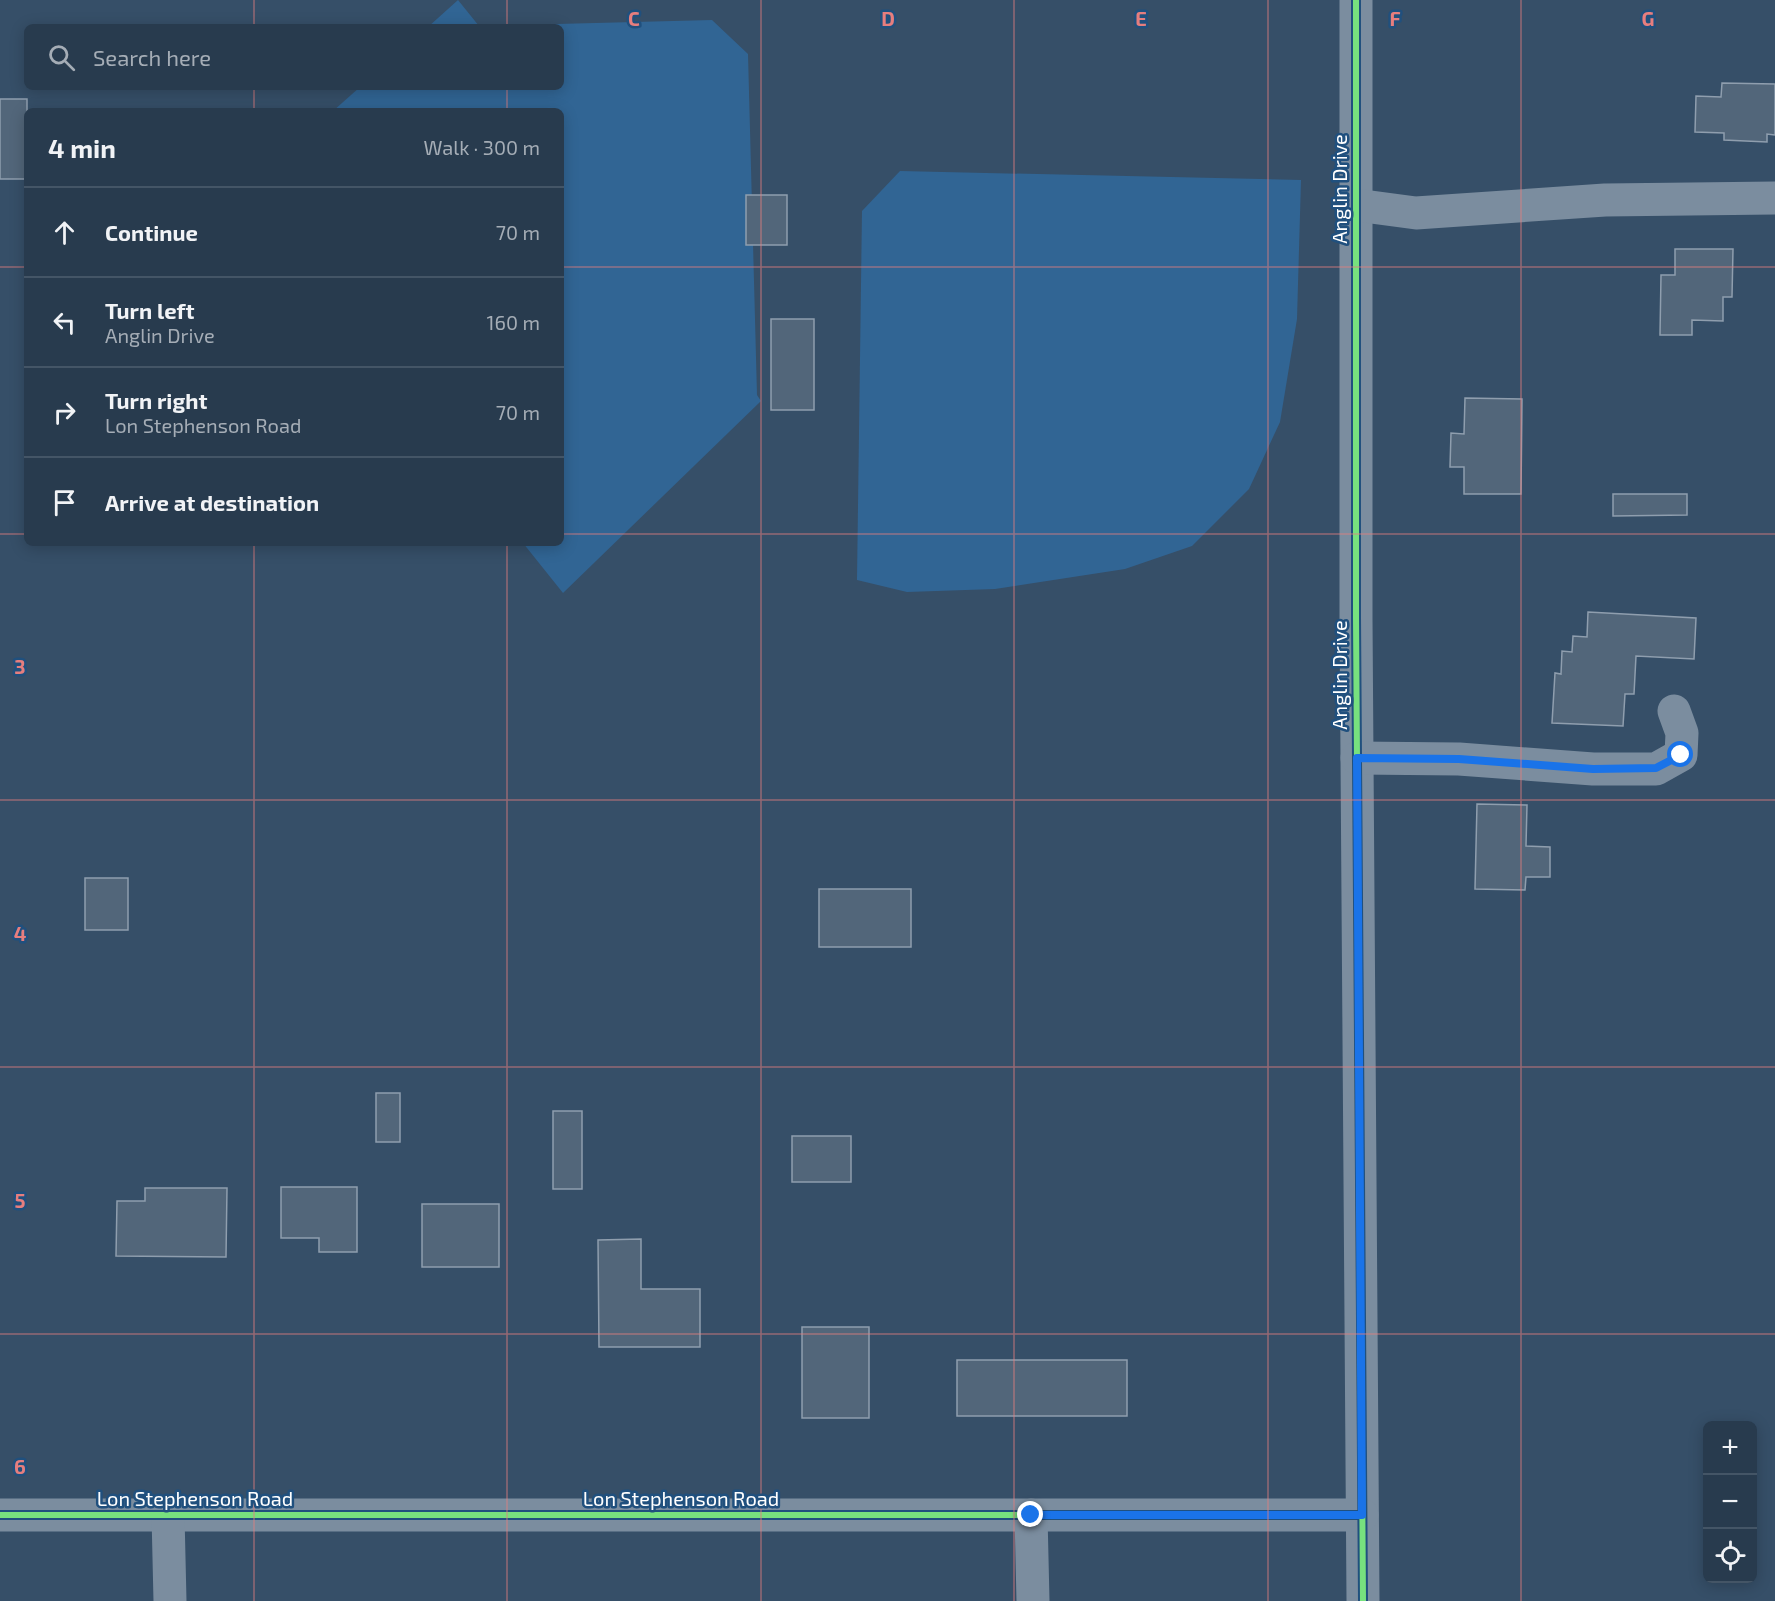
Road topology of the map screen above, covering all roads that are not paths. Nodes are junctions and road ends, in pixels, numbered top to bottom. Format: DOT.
graph roads {
  1 [pos="1356,0"];
  2 [pos="1775,198"];
  3 [pos="1356,205"];
  4 [pos="1674,711"];
  5 [pos="1357,758"];
  6 [pos="0,1515"];
  7 [pos="168,1515"];
  8 [pos="1031,1515"];
  9 [pos="1362,1515"];
  10 [pos="170,1601"];
  11 [pos="1033,1601"];
  12 [pos="1364,1601"];
  1 -- 3 [label="street, Anglin Drive"];
  2 -- 3 [label="street"];
  3 -- 5 [label="street, Anglin Drive"];
  4 -- 5 [label="street"];
  5 -- 9 [label="street, Anglin Drive"];
  6 -- 7 [label="street, Lon Stephenson Road"];
  7 -- 8 [label="street, Lon Stephenson Road"];
  7 -- 10 [label="street"];
  8 -- 9 [label="street, Lon Stephenson Road"];
  8 -- 11 [label="street"];
  9 -- 12 [label="street, Anglin Drive"];
}
